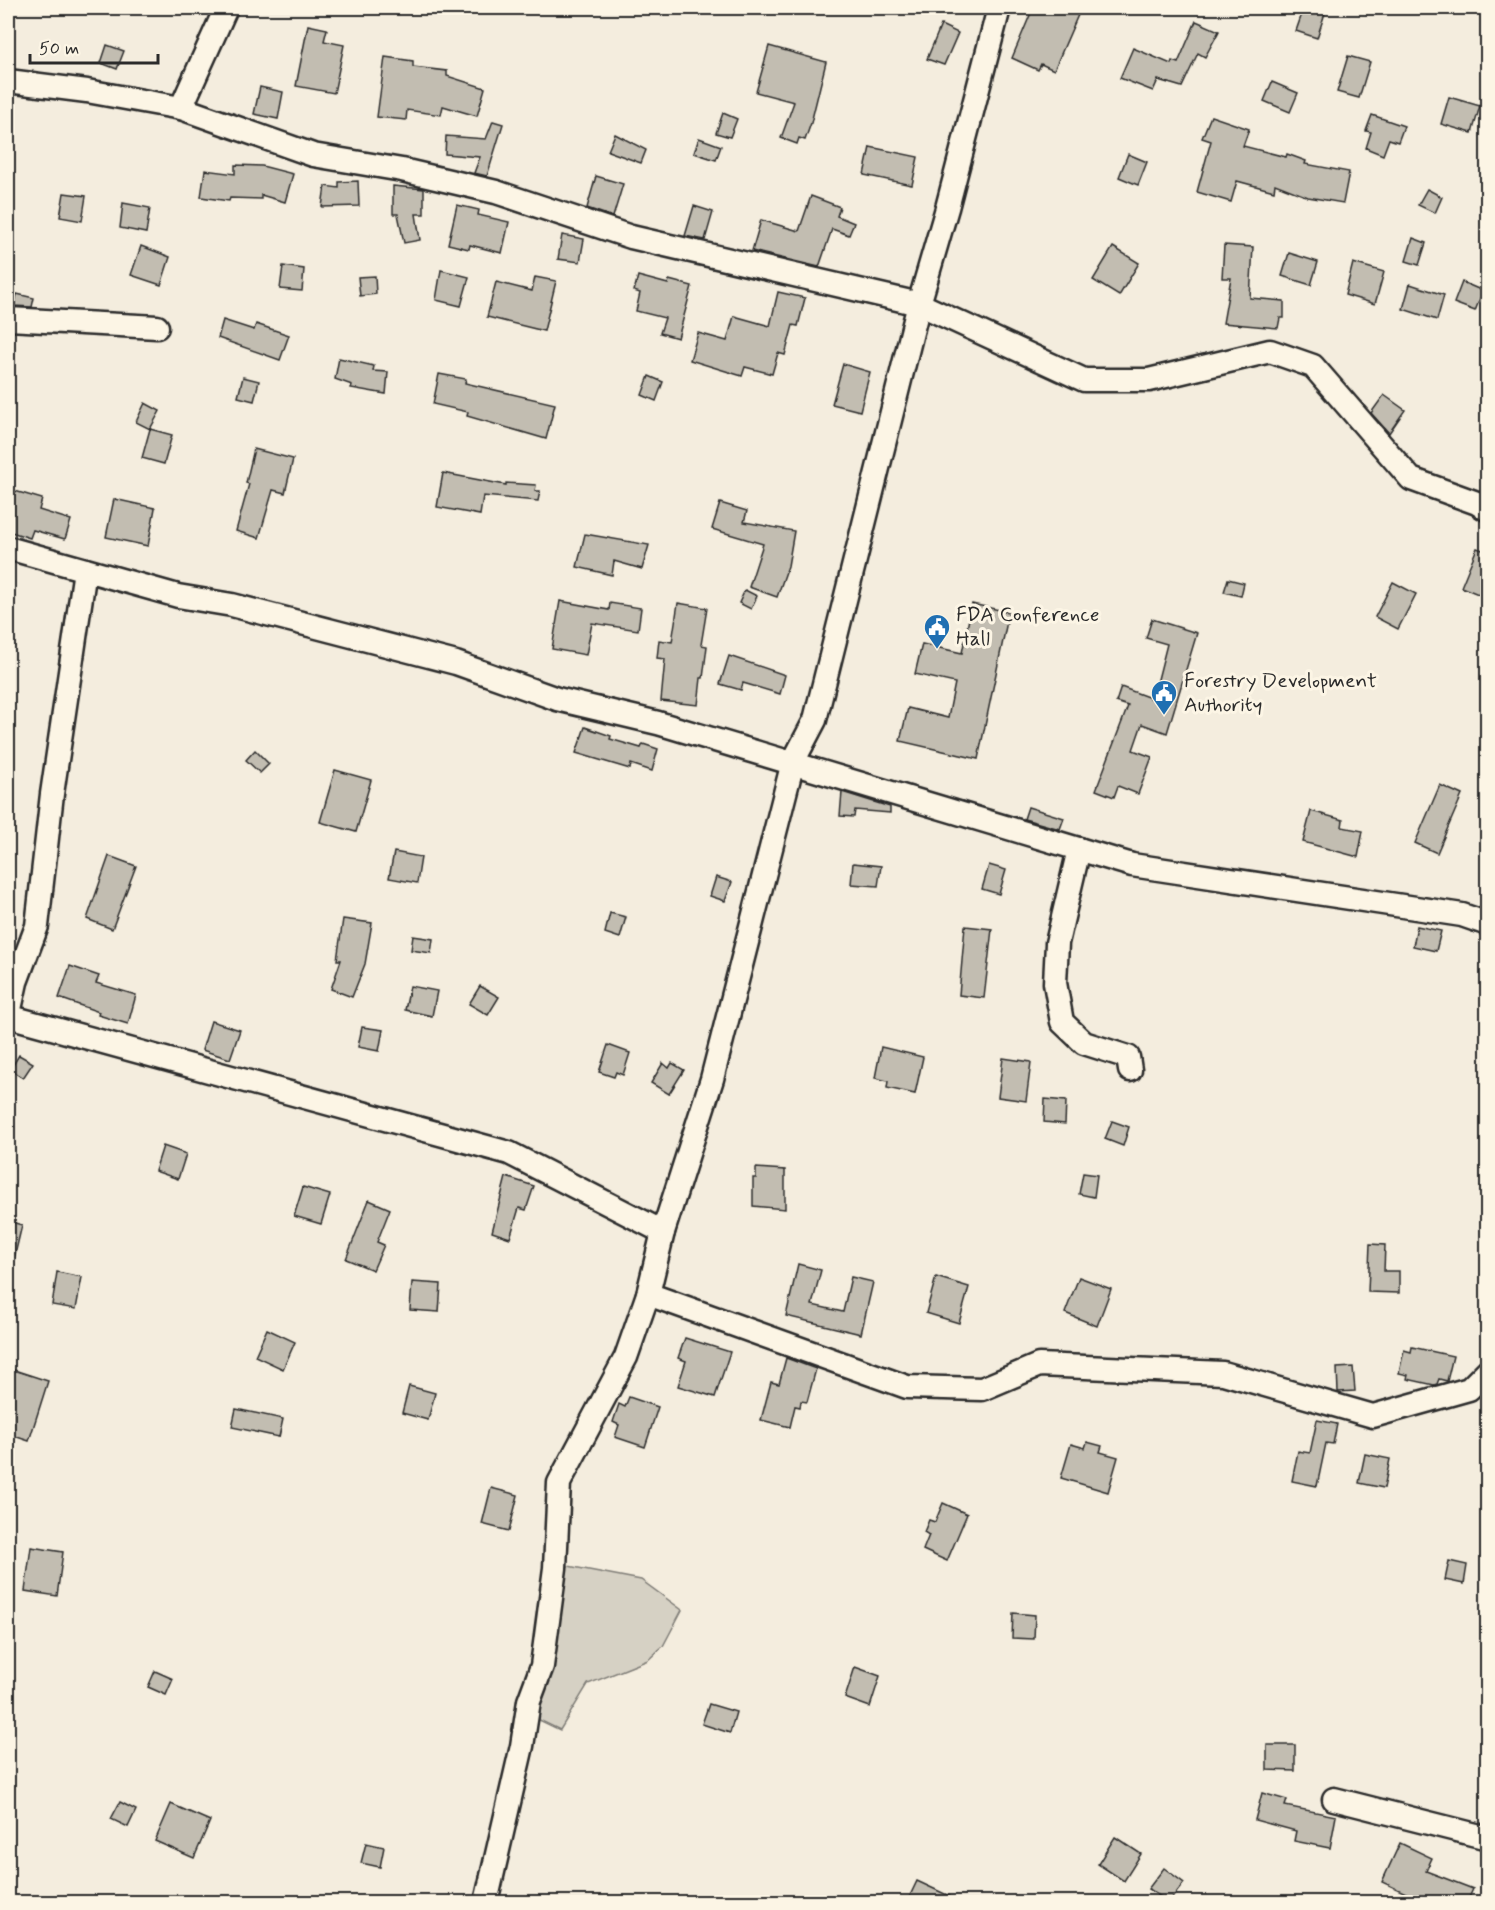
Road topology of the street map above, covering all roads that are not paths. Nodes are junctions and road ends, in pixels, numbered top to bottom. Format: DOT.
graph roads {
  1 [pos="226,8"];
  2 [pos="999,8"];
  3 [pos="8,81"];
  4 [pos="181,108"];
  5 [pos="919,304"];
  6 [pos="8,319"];
  7 [pos="157,327"];
  8 [pos="1488,510"];
  9 [pos="8,548"];
  10 [pos="85,570"];
  11 [pos="793,762"];
  12 [pos="1079,849"];
  13 [pos="1488,924"];
  14 [pos="8,1017"];
  15 [pos="1130,1070"];
  16 [pos="663,1232"];
  17 [pos="648,1294"];
  18 [pos="1488,1370"];
  19 [pos="1334,1799"];
  20 [pos="1488,1838"];
  21 [pos="486,1902"];
  1 -- 4 [label="street"];
  2 -- 5 [label="street"];
  3 -- 4 [label="street"];
  4 -- 5 [label="street"];
  5 -- 8 [label="street"];
  5 -- 11 [label="street"];
  6 -- 7 [label="street"];
  9 -- 10 [label="street"];
  10 -- 11 [label="street"];
  10 -- 14 [label="street"];
  11 -- 12 [label="street"];
  11 -- 16 [label="street"];
  12 -- 13 [label="street"];
  12 -- 15 [label="street"];
  14 -- 16 [label="street"];
  16 -- 17 [label="street"];
  17 -- 18 [label="street"];
  17 -- 21 [label="street"];
  19 -- 20 [label="street"];
}
